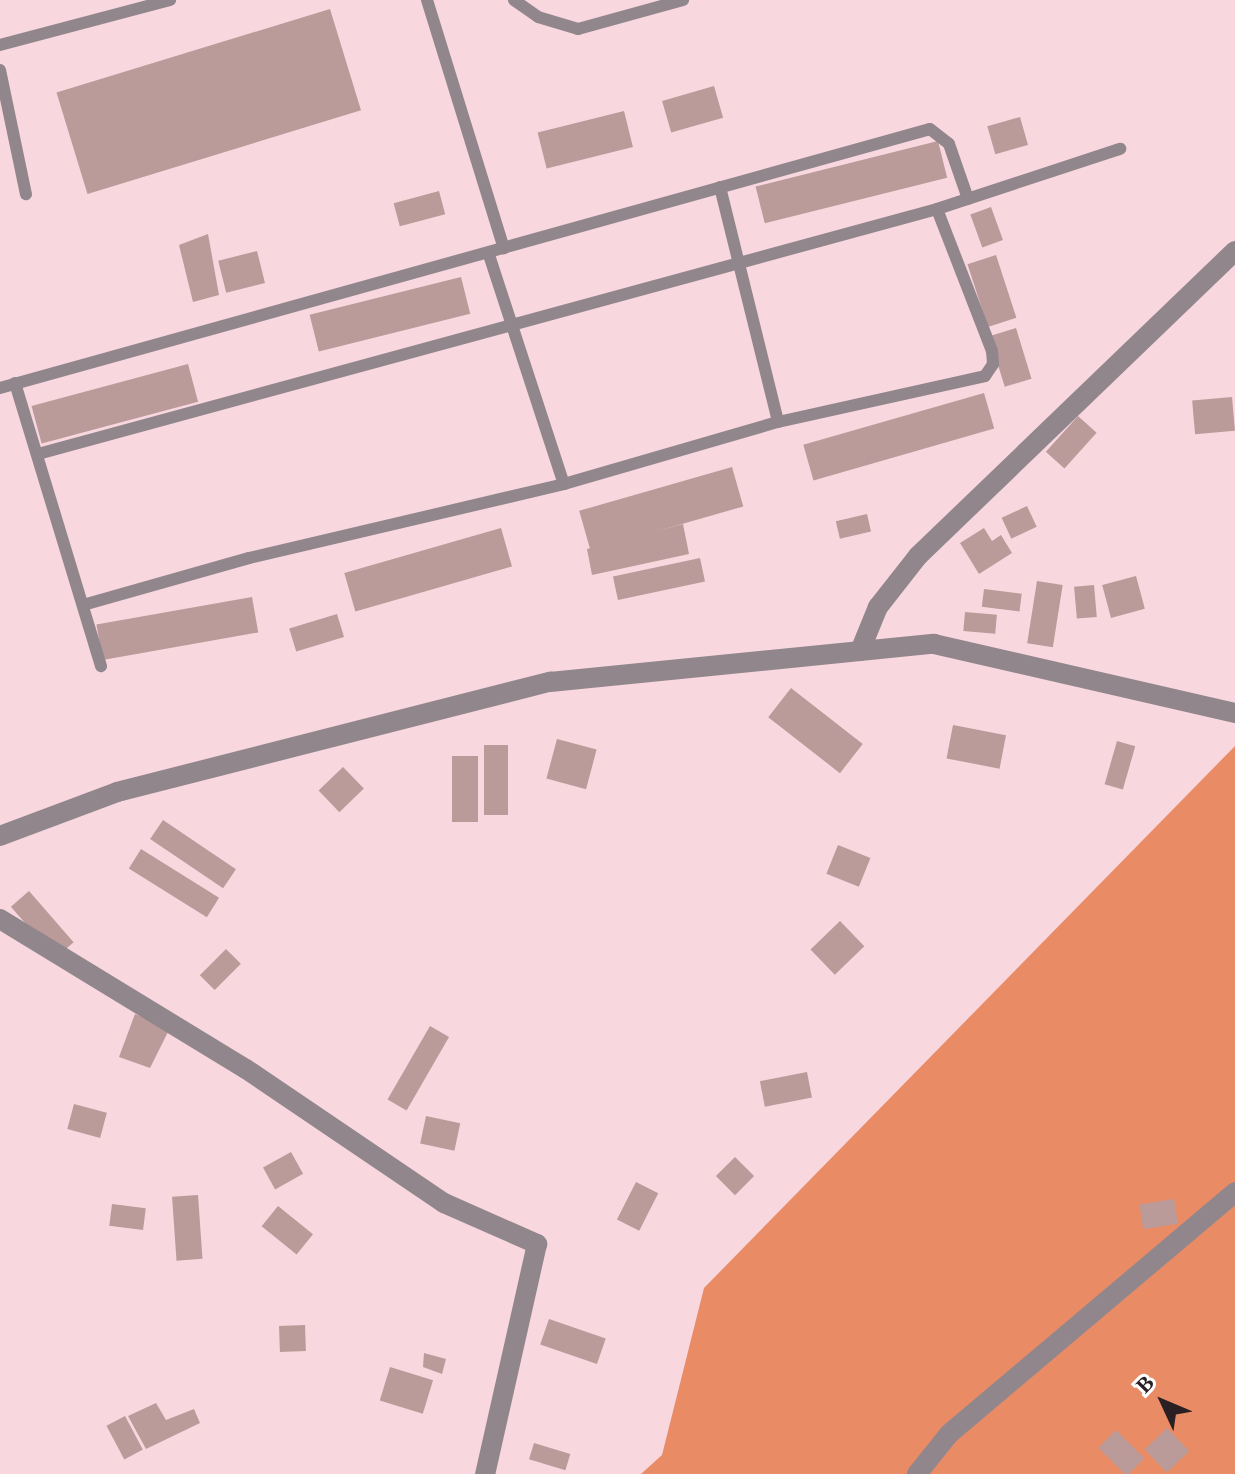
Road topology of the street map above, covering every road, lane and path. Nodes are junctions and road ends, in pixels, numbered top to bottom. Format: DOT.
graph roads {
  1 [pos="170,0"];
  2 [pos="427,0"];
  3 [pos="514,0"];
  4 [pos="683,0"];
  5 [pos="0,45"];
  6 [pos="0,70"];
  7 [pos="1120,149"];
  8 [pos="720,187"];
  9 [pos="26,194"];
  10 [pos="968,199"];
  11 [pos="937,209"];
  12 [pos="504,248"];
  13 [pos="1235,251"];
  14 [pos="489,255"];
  15 [pos="740,263"];
  16 [pos="513,325"];
  17 [pos="15,383"];
  18 [pos="0,388"];
  19 [pos="778,422"];
  20 [pos="38,454"];
  21 [pos="564,484"];
  22 [pos="83,605"];
  23 [pos="860,651"];
  24 [pos="101,666"];
  25 [pos="1235,713"];
  26 [pos="0,836"];
  27 [pos="0,919"];
  28 [pos="1235,1192"];
  29 [pos="485,1474"];
  30 [pos="917,1474"];
  1 -- 5 [label="lane"];
  2 -- 12 [label="lane"];
  3 -- 4 [label="lane"];
  6 -- 9 [label="lane"];
  7 -- 10 [label="lane"];
  8 -- 10 [label="lane"];
  8 -- 12 [label="lane"];
  8 -- 15 [label="lane"];
  10 -- 11 [label="lane"];
  11 -- 15 [label="lane"];
  11 -- 19 [label="lane"];
  12 -- 14 [label="lane"];
  13 -- 23 [label="street"];
  14 -- 16 [label="lane"];
  14 -- 17 [label="lane"];
  15 -- 16 [label="lane"];
  15 -- 19 [label="lane"];
  16 -- 20 [label="lane"];
  16 -- 21 [label="lane"];
  17 -- 18 [label="lane"];
  17 -- 20 [label="lane"];
  19 -- 21 [label="lane"];
  20 -- 22 [label="lane"];
  21 -- 22 [label="lane"];
  22 -- 24 [label="lane"];
  23 -- 25 [label="street"];
  23 -- 26 [label="street"];
  27 -- 29 [label="street"];
  28 -- 30 [label="street"];
}
